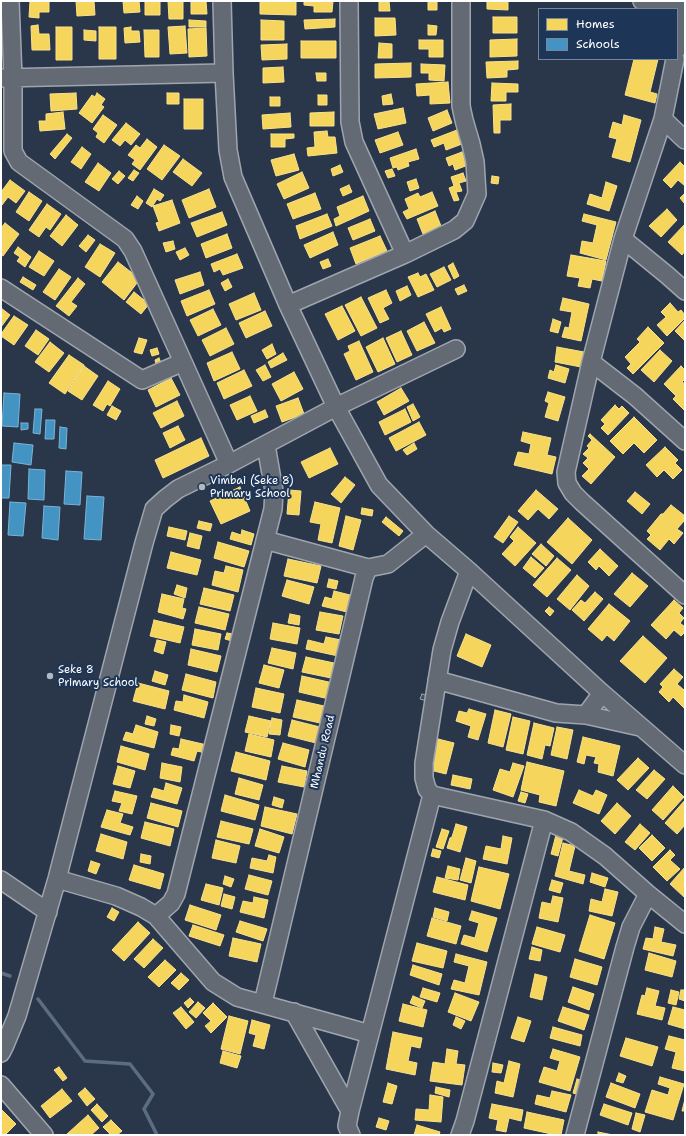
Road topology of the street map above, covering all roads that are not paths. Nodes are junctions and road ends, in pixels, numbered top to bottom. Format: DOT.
graph roads {
  1 [pos="10,1"];
  2 [pos="222,1"];
  3 [pos="349,1"];
  4 [pos="461,1"];
  5 [pos="642,1"];
  6 [pos="685,9"];
  7 [pos="678,44"];
  8 [pos="675,60"];
  9 [pos="224,73"];
  10 [pos="7,78"];
  11 [pos="663,119"];
  12 [pos="685,140"];
  13 [pos="623,239"];
  14 [pos="405,254"];
  15 [pos="1,288"];
  16 [pos="685,291"];
  17 [pos="288,305"];
  18 [pos="456,349"];
  19 [pos="183,362"];
  20 [pos="591,362"];
  21 [pos="336,407"];
  22 [pos="685,441"];
  23 [pos="266,445"];
  24 [pos="229,464"];
  25 [pos="426,534"];
  26 [pos="265,540"];
  27 [pos="368,568"];
  28 [pos="469,571"];
  29 [pos="685,595"];
  30 [pos="437,680"];
  31 [pos="602,693"];
  32 [pos="586,716"];
  33 [pos="642,727"];
  34 [pos="685,765"];
  35 [pos="432,795"];
  36 [pos="544,820"];
  37 [pos="1,880"];
  38 [pos="58,880"];
  39 [pos="648,894"];
  40 [pos="48,912"];
  41 [pos="156,916"];
  42 [pos="685,924"];
  43 [pos="263,1003"];
  44 [pos="294,1012"];
  45 [pos="370,1034"];
  46 [pos="1,1053"];
  47 [pos="1,1085"];
  48 [pos="350,1111"];
  49 [pos="44,1135"];
  50 [pos="351,1135"];
  51 [pos="460,1135"];
  52 [pos="575,1135"];
  1 -- 10 [label="street"];
  2 -- 9 [label="street"];
  3 -- 14 [label="street"];
  4 -- 14 [label="street"];
  5 -- 6 [label="street"];
  6 -- 7 [label="street"];
  8 -- 11 [label="street"];
  9 -- 10 [label="street"];
  9 -- 17 [label="street"];
  10 -- 19 [label="street"];
  11 -- 12 [label="street"];
  11 -- 13 [label="street"];
  13 -- 16 [label="street"];
  13 -- 20 [label="street"];
  14 -- 17 [label="street"];
  15 -- 19 [label="street"];
  17 -- 21 [label="street"];
  18 -- 21 [label="street"];
  19 -- 24 [label="street"];
  20 -- 22 [label="street"];
  20 -- 29 [label="street"];
  21 -- 23 [label="street"];
  21 -- 25 [label="street"];
  23 -- 24 [label="street"];
  23 -- 26 [label="street"];
  24 -- 38 [label="street"];
  25 -- 27 [label="street"];
  25 -- 28 [label="street"];
  26 -- 27 [label="street"];
  26 -- 41 [label="street"];
  27 -- 43 [label="street, Mhandu Road"];
  28 -- 30 [label="street"];
  28 -- 31 [label="street"];
  30 -- 32 [label="street"];
  30 -- 35 [label="street"];
  31 -- 32 [label="street"];
  31 -- 33 [label="street"];
  32 -- 33 [label="street"];
  33 -- 34 [label="street"];
  35 -- 36 [label="street"];
  35 -- 45 [label="street"];
  36 -- 39 [label="street"];
  36 -- 51 [label="street"];
  37 -- 40 [label="street"];
  38 -- 40 [label="street"];
  38 -- 41 [label="street"];
  39 -- 42 [label="street"];
  39 -- 52 [label="street"];
  40 -- 46 [label="street"];
  41 -- 43 [label="street"];
  43 -- 44 [label="street"];
  44 -- 45 [label="street"];
  44 -- 48 [label="street"];
  45 -- 48 [label="street"];
  47 -- 49 [label="street"];
  48 -- 50 [label="street"];
}
